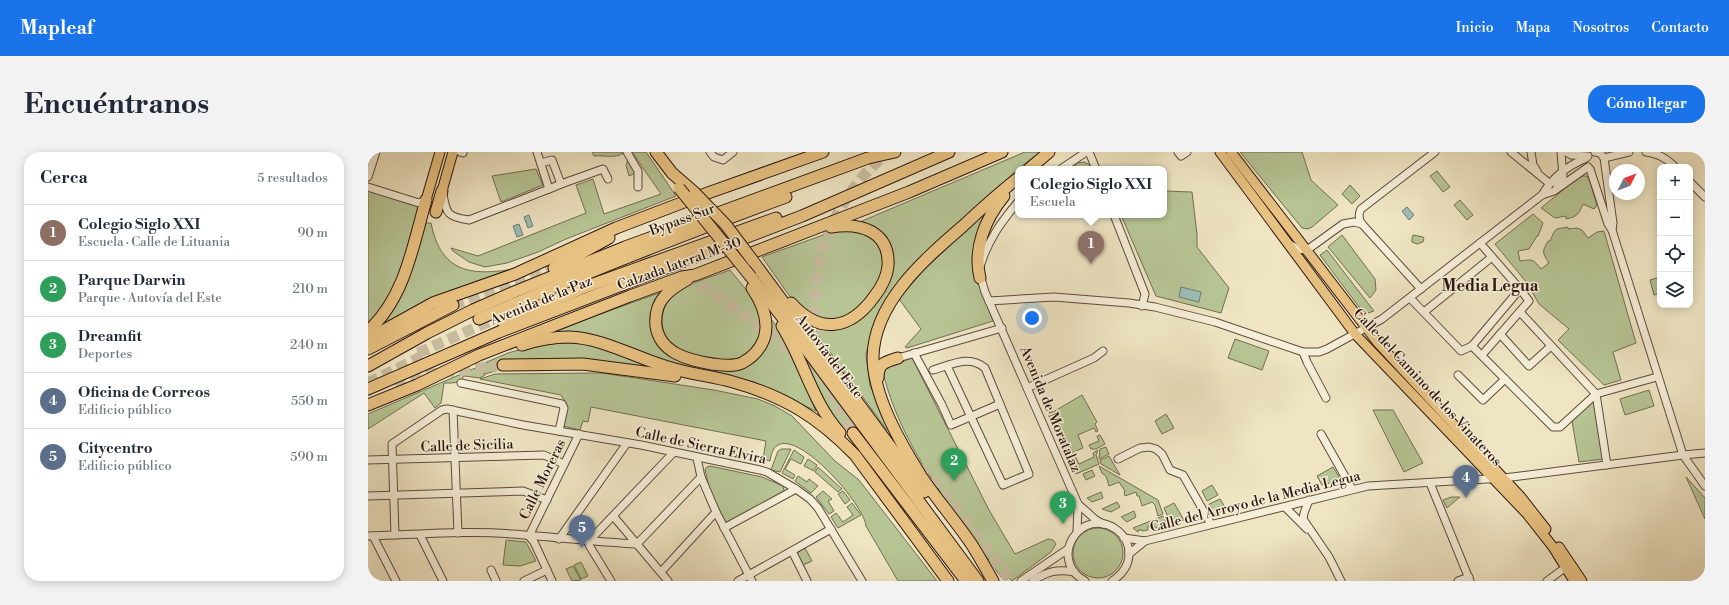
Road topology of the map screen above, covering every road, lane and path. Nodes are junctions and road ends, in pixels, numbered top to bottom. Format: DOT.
graph roads {
  1 [pos="376,152"];
  2 [pos="440,152"];
  3 [pos="453,152"];
  4 [pos="537,152"];
  5 [pos="627,152"];
  6 [pos="652,152"];
  7 [pos="656,152"];
  8 [pos="710,152"];
  9 [pos="733,152"];
  10 [pos="823,152"];
  11 [pos="897,152"];
  12 [pos="949,152"];
  13 [pos="1002,152"];
  14 [pos="1049,152"];
  15 [pos="1088,152"];
  16 [pos="1178,152"];
  17 [pos="1187,152"];
  18 [pos="1220,152"];
  19 [pos="1231,152"];
  20 [pos="1435,152"];
  21 [pos="1511,152"];
  22 [pos="1531,152"];
  23 [pos="1561,152"];
  24 [pos="1566,152"];
  25 [pos="1630,152"];
  26 [pos="1646,152"];
  27 [pos="1590,154"];
  28 [pos="1618,154"];
  29 [pos="1520,159"];
  30 [pos="1604,161"];
  31 [pos="541,163"];
  32 [pos="1672,164"];
  33 [pos="1033,166"];
  34 [pos="1066,166"];
  35 [pos="1095,166"];
  36 [pos="1589,168"];
  37 [pos="1562,172"];
  38 [pos="1539,175"];
  39 [pos="368,177"];
  40 [pos="608,179"];
  41 [pos="1015,181"];
  42 [pos="432,182"];
  43 [pos="1015,183"];
  44 [pos="1549,183"];
  45 [pos="561,184"];
  46 [pos="1693,185"];
  47 [pos="368,187"];
  48 [pos="638,187"];
  49 [pos="679,188"];
  50 [pos="549,189"];
  51 [pos="442,191"];
  52 [pos="1554,191"];
  53 [pos="1542,195"];
  54 [pos="1705,197"];
  55 [pos="426,200"];
  56 [pos="684,202"];
  57 [pos="830,203"];
  58 [pos="1015,205"];
  59 [pos="436,212"];
  60 [pos="1115,218"];
  61 [pos="1362,224"];
  62 [pos="1612,230"];
  63 [pos="1287,243"];
  64 [pos="1480,243"];
  65 [pos="760,249"];
  66 [pos="1307,250"];
  67 [pos="1492,258"];
  68 [pos="753,261"];
  69 [pos="696,275"];
  70 [pos="751,277"];
  71 [pos="980,278"];
  72 [pos="1421,289"];
  73 [pos="1520,289"];
  74 [pos="514,292"];
  75 [pos="1410,298"];
  76 [pos="989,301"];
  77 [pos="453,305"];
  78 [pos="1142,306"];
  79 [pos="1424,312"];
  80 [pos="1520,312"];
  81 [pos="479,319"];
  82 [pos="502,321"];
  83 [pos="1002,328"];
  84 [pos="1366,328"];
  85 [pos="368,331"];
  86 [pos="1355,334"];
  87 [pos="1500,334"];
  88 [pos="368,339"];
  89 [pos="1472,346"];
  90 [pos="1551,346"];
  91 [pos="368,349"];
  92 [pos="1103,351"];
  93 [pos="1303,352"];
  94 [pos="914,353"];
  95 [pos="1482,355"];
  96 [pos="898,358"];
  97 [pos="503,365"];
  98 [pos="368,366"];
  99 [pos="947,366"];
  100 [pos="933,370"];
  101 [pos="1458,375"];
  102 [pos="1657,377"];
  103 [pos="1505,379"];
  104 [pos="461,383"];
  105 [pos="417,385"];
  106 [pos="1027,388"];
  107 [pos="368,389"];
  108 [pos="880,393"];
  109 [pos="1596,394"];
  110 [pos="1326,398"];
  111 [pos="1000,404"];
  112 [pos="368,405"];
  113 [pos="453,410"];
  114 [pos="971,417"];
  115 [pos="560,431"];
  116 [pos="853,432"];
  117 [pos="579,434"];
  118 [pos="1322,434"];
  119 [pos="627,442"];
  120 [pos="673,453"];
  121 [pos="1705,454"];
  122 [pos="1683,455"];
  123 [pos="697,458"];
  124 [pos="456,459"];
  125 [pos="1118,459"];
  126 [pos="368,460"];
  127 [pos="393,460"];
  128 [pos="564,464"];
  129 [pos="1607,465"];
  130 [pos="701,477"];
  131 [pos="1504,478"];
  132 [pos="1494,479"];
  133 [pos="872,480"];
  134 [pos="1430,483"];
  135 [pos="1705,486"];
  136 [pos="796,489"];
  137 [pos="1352,489"];
  138 [pos="457,494"];
  139 [pos="368,496"];
  140 [pos="394,496"];
  141 [pos="547,500"];
  142 [pos="1309,500"];
  143 [pos="1078,504"];
  144 [pos="1285,507"];
  145 [pos="716,512"];
  146 [pos="614,516"];
  147 [pos="1103,524"];
  148 [pos="1212,524"];
  149 [pos="724,528"];
  150 [pos="831,529"];
  151 [pos="1077,532"];
  152 [pos="458,533"];
  153 [pos="395,535"];
  154 [pos="420,535"];
  155 [pos="1313,535"];
  156 [pos="370,536"];
  157 [pos="529,536"];
  158 [pos="1124,538"];
  159 [pos="559,539"];
  160 [pos="589,541"];
  161 [pos="1145,541"];
  162 [pos="637,544"];
  163 [pos="1068,548"];
  164 [pos="792,551"];
  165 [pos="1129,554"];
  166 [pos="1566,567"];
  167 [pos="491,570"];
  168 [pos="547,570"];
  169 [pos="661,572"];
  170 [pos="1074,572"];
  171 [pos="751,578"];
  172 [pos="1034,578"];
  173 [pos="1470,579"];
  174 [pos="1115,580"];
  175 [pos="396,581"];
  176 [pos="443,581"];
  177 [pos="496,581"];
  178 [pos="524,581"];
  179 [pos="552,581"];
  180 [pos="611,581"];
  181 [pos="668,581"];
  182 [pos="738,581"];
  183 [pos="807,581"];
  184 [pos="862,581"];
  185 [pos="948,581"];
  186 [pos="966,581"];
  187 [pos="978,581"];
  188 [pos="993,581"];
  189 [pos="1021,581"];
  190 [pos="1085,581"];
  191 [pos="1341,581"];
  192 [pos="1458,581"];
  193 [pos="1547,581"];
  194 [pos="1574,581"];
  195 [pos="1582,581"];
  1 -- 39 [label="street"];
  2 -- 42 [label="main road"];
  3 -- 51 [label="main road"];
  4 -- 31 [label="street"];
  5 -- 48 [label="street"];
  6 -- 49 [label="highway, Autovía del Este"];
  7 -- 68 [label="highway, Autovía del Este, bridge"];
  8 -- 9 [label="street"];
  10 -- 56 [label="highway"];
  11 -- 74 [label="highway, Avenida de la Paz"];
  11 -- 81 [label="highway, Bypass Sur"];
  12 -- 57 [label="highway, Avenida de la Paz"];
  13 -- 65 [label="highway, Calzada lateral M-30"];
  14 -- 33 [label="highway"];
  15 -- 34 [label="street"];
  15 -- 35 [label="street"];
  16 -- 17 [label="street"];
  18 -- 63 [label="main road, Calle del Camino de los Vinateros"];
  19 -- 66 [label="main road, Calle del Camino de los Vinateros"];
  20 -- 61 [label="street"];
  21 -- 29 [label="street"];
  22 -- 29 [label="street"];
  22 -- 38 [label="street"];
  23 -- 37 [label="street"];
  24 -- 27 [label="street"];
  25 -- 28 [label="street"];
  26 -- 32 [label="street"];
  27 -- 30 [label="street"];
  27 -- 36 [label="street"];
  27 -- 37 [label="street"];
  28 -- 30 [label="street"];
  29 -- 38 [label="street"];
  30 -- 36 [label="street"];
  30 -- 62 [label="street"];
  31 -- 45 [label="street"];
  31 -- 50 [label="street"];
  36 -- 52 [label="street"];
  36 -- 62 [label="street"];
  37 -- 44 [label="street"];
  37 -- 52 [label="street"];
  38 -- 44 [label="street"];
  40 -- 45 [label="street"];
  41 -- 108 [label="highway"];
  42 -- 55 [label="main road"];
  42 -- 59 [label="street"];
  43 -- 71 [label="highway"];
  44 -- 53 [label="street"];
  45 -- 50 [label="street"];
  46 -- 54 [label="street"];
  47 -- 55 [label="street"];
  49 -- 69 [label="highway, bridge"];
  49 -- 70 [label="highway, Autovía del Este, bridge"];
  50 -- 51 [label="street"];
  51 -- 59 [label="highway"];
  52 -- 53 [label="street"];
  53 -- 64 [label="street"];
  55 -- 85 [label="highway"];
  56 -- 74 [label="highway"];
  56 -- 88 [label="highway"];
  57 -- 82 [label="highway"];
  57 -- 107 [label="highway, Avenida de la Paz"];
  58 -- 71 [label="street"];
  60 -- 78 [label="street"];
  61 -- 66 [label="street"];
  61 -- 72 [label="street"];
  62 -- 102 [label="street"];
  63 -- 66 [label="street"];
  63 -- 86 [label="main road, Calle del Camino de los Vinateros"];
  64 -- 67 [label="street"];
  64 -- 72 [label="street"];
  65 -- 68 [label="highway"];
  65 -- 69 [label="highway, Calzada lateral M-30"];
  66 -- 84 [label="main road, Calle del Camino de los Vinateros"];
  67 -- 73 [label="street"];
  67 -- 79 [label="street"];
  68 -- 188 [label="highway, Autovía del Este"];
  69 -- 105 [label="highway, Calzada lateral M-30"];
  70 -- 185 [label="highway"];
  70 -- 187 [label="highway, Autovía del Este"];
  71 -- 76 [label="street, Avenida de Moratalaz"];
  72 -- 75 [label="street"];
  73 -- 80 [label="street"];
  73 -- 89 [label="street"];
  74 -- 98 [label="highway, Avenida de la Paz"];
  75 -- 79 [label="street"];
  75 -- 84 [label="street"];
  76 -- 78 [label="street"];
  76 -- 83 [label="street, Avenida de Moratalaz"];
  77 -- 91 [label="highway"];
  78 -- 93 [label="street"];
  79 -- 89 [label="street"];
  80 -- 87 [label="street"];
  80 -- 90 [label="street"];
  83 -- 94 [label="street"];
  83 -- 106 [label="street, Avenida de Moratalaz"];
  84 -- 86 [label="street"];
  84 -- 131 [label="main road, Calle del Camino de los Vinateros"];
  86 -- 93 [label="street"];
  86 -- 132 [label="main road, Calle del Camino de los Vinateros"];
  87 -- 90 [label="street"];
  87 -- 95 [label="street"];
  89 -- 95 [label="street"];
  90 -- 109 [label="street"];
  92 -- 106 [label="street"];
  93 -- 110 [label="street"];
  94 -- 96 [label="street"];
  94 -- 114 [label="street"];
  95 -- 103 [label="street"];
  96 -- 108 [label="highway"];
  97 -- 133 [label="highway"];
  99 -- 100 [label="street"];
  99 -- 111 [label="street"];
  99 -- 114 [label="street"];
  101 -- 103 [label="street"];
  102 -- 109 [label="street"];
  102 -- 122 [label="street"];
  103 -- 109 [label="street"];
  104 -- 115 [label="street"];
  105 -- 112 [label="highway, Calzada lateral M-30"];
  105 -- 133 [label="highway"];
  106 -- 143 [label="street, Avenida de Moratalaz"];
  108 -- 188 [label="highway"];
  109 -- 129 [label="street"];
  111 -- 114 [label="street"];
  111 -- 114 [label="street"];
  113 -- 115 [label="street, Calle de Sierra Elvira"];
  113 -- 124 [label="street"];
  113 -- 127 [label="street"];
  115 -- 117 [label="street, Calle de Sierra Elvira"];
  116 -- 186 [label="highway"];
  117 -- 119 [label="street, Calle de Sierra Elvira"];
  117 -- 128 [label="street, Calle Moreras"];
  118 -- 137 [label="street"];
  119 -- 120 [label="street, Calle de Sierra Elvira"];
  119 -- 159 [label="street"];
  120 -- 123 [label="street, Calle de Sierra Elvira"];
  120 -- 146 [label="street"];
  121 -- 122 [label="street, Calle del Arroyo de la Media Legua"];
  122 -- 129 [label="street, Calle del Arroyo de la Media Legua"];
  122 -- 135 [label="street"];
  123 -- 130 [label="street"];
  123 -- 136 [label="street, Calle de Sierra Elvira"];
  124 -- 127 [label="street, Calle de Sicilia"];
  124 -- 128 [label="street, Calle de Sicilia"];
  124 -- 138 [label="street"];
  125 -- 148 [label="street"];
  126 -- 127 [label="street, Calle de Sicilia"];
  127 -- 140 [label="street"];
  128 -- 141 [label="street, Calle Moreras"];
  129 -- 131 [label="street, Calle del Arroyo de la Media Legua"];
  130 -- 145 [label="street"];
  130 -- 162 [label="street"];
  131 -- 132 [label="street, Calle del Arroyo de la Media Legua"];
  131 -- 195 [label="main road, Calle del Camino de los Vinateros"];
  132 -- 134 [label="street, Calle del Arroyo de la Media Legua"];
  132 -- 166 [label="main road, Calle del Camino de los Vinateros"];
  133 -- 185 [label="highway"];
  134 -- 137 [label="street, Calle del Arroyo de la Media Legua"];
  134 -- 173 [label="street"];
  136 -- 149 [label="street"];
  136 -- 150 [label="street, Calle de Sierra Elvira"];
  137 -- 142 [label="street, Calle del Arroyo de la Media Legua"];
  138 -- 140 [label="street"];
  138 -- 141 [label="street"];
  138 -- 152 [label="street"];
  139 -- 140 [label="street"];
  140 -- 153 [label="street"];
  141 -- 157 [label="street, Calle Moreras"];
  142 -- 144 [label="street, Calle del Arroyo de la Media Legua"];
  142 -- 155 [label="street"];
  143 -- 147 [label="street, Avenida de Moratalaz"];
  143 -- 151 [label="street, Avenida de Moratalaz"];
  144 -- 148 [label="street, Calle del Arroyo de la Media Legua"];
  144 -- 155 [label="street"];
  145 -- 149 [label="street"];
  145 -- 169 [label="street"];
  146 -- 160 [label="street"];
  146 -- 162 [label="street"];
  147 -- 151 [label="street"];
  147 -- 158 [label="street, Avenida de Moratalaz"];
  148 -- 161 [label="street, Calle del Arroyo de la Media Legua"];
  149 -- 171 [label="street"];
  150 -- 164 [label="street"];
  150 -- 184 [label="street, Calle de Sierra Elvira"];
  151 -- 163 [label="street"];
  152 -- 154 [label="street"];
  152 -- 157 [label="street"];
  153 -- 154 [label="street"];
  153 -- 156 [label="street"];
  154 -- 176 [label="street"];
  155 -- 191 [label="street"];
  156 -- 175 [label="street"];
  157 -- 159 [label="street"];
  157 -- 168 [label="street"];
  158 -- 161 [label="street, Calle del Arroyo de la Media Legua"];
  158 -- 165 [label="street"];
  159 -- 160 [label="street"];
  160 -- 162 [label="street"];
  160 -- 180 [label="street"];
  161 -- 165 [label="street, Calle del Arroyo de la Media Legua"];
  162 -- 169 [label="street"];
  163 -- 170 [label="street"];
  163 -- 172 [label="street"];
  164 -- 171 [label="street"];
  164 -- 183 [label="street"];
  165 -- 174 [label="street"];
  166 -- 193 [label="street"];
  166 -- 194 [label="main road, Calle del Camino de los Vinateros"];
  167 -- 177 [label="street"];
  168 -- 178 [label="street"];
  168 -- 179 [label="street"];
  169 -- 181 [label="street"];
  170 -- 172 [label="street"];
  170 -- 190 [label="street"];
  171 -- 182 [label="street"];
  172 -- 189 [label="street"];
  173 -- 192 [label="street"];
}
